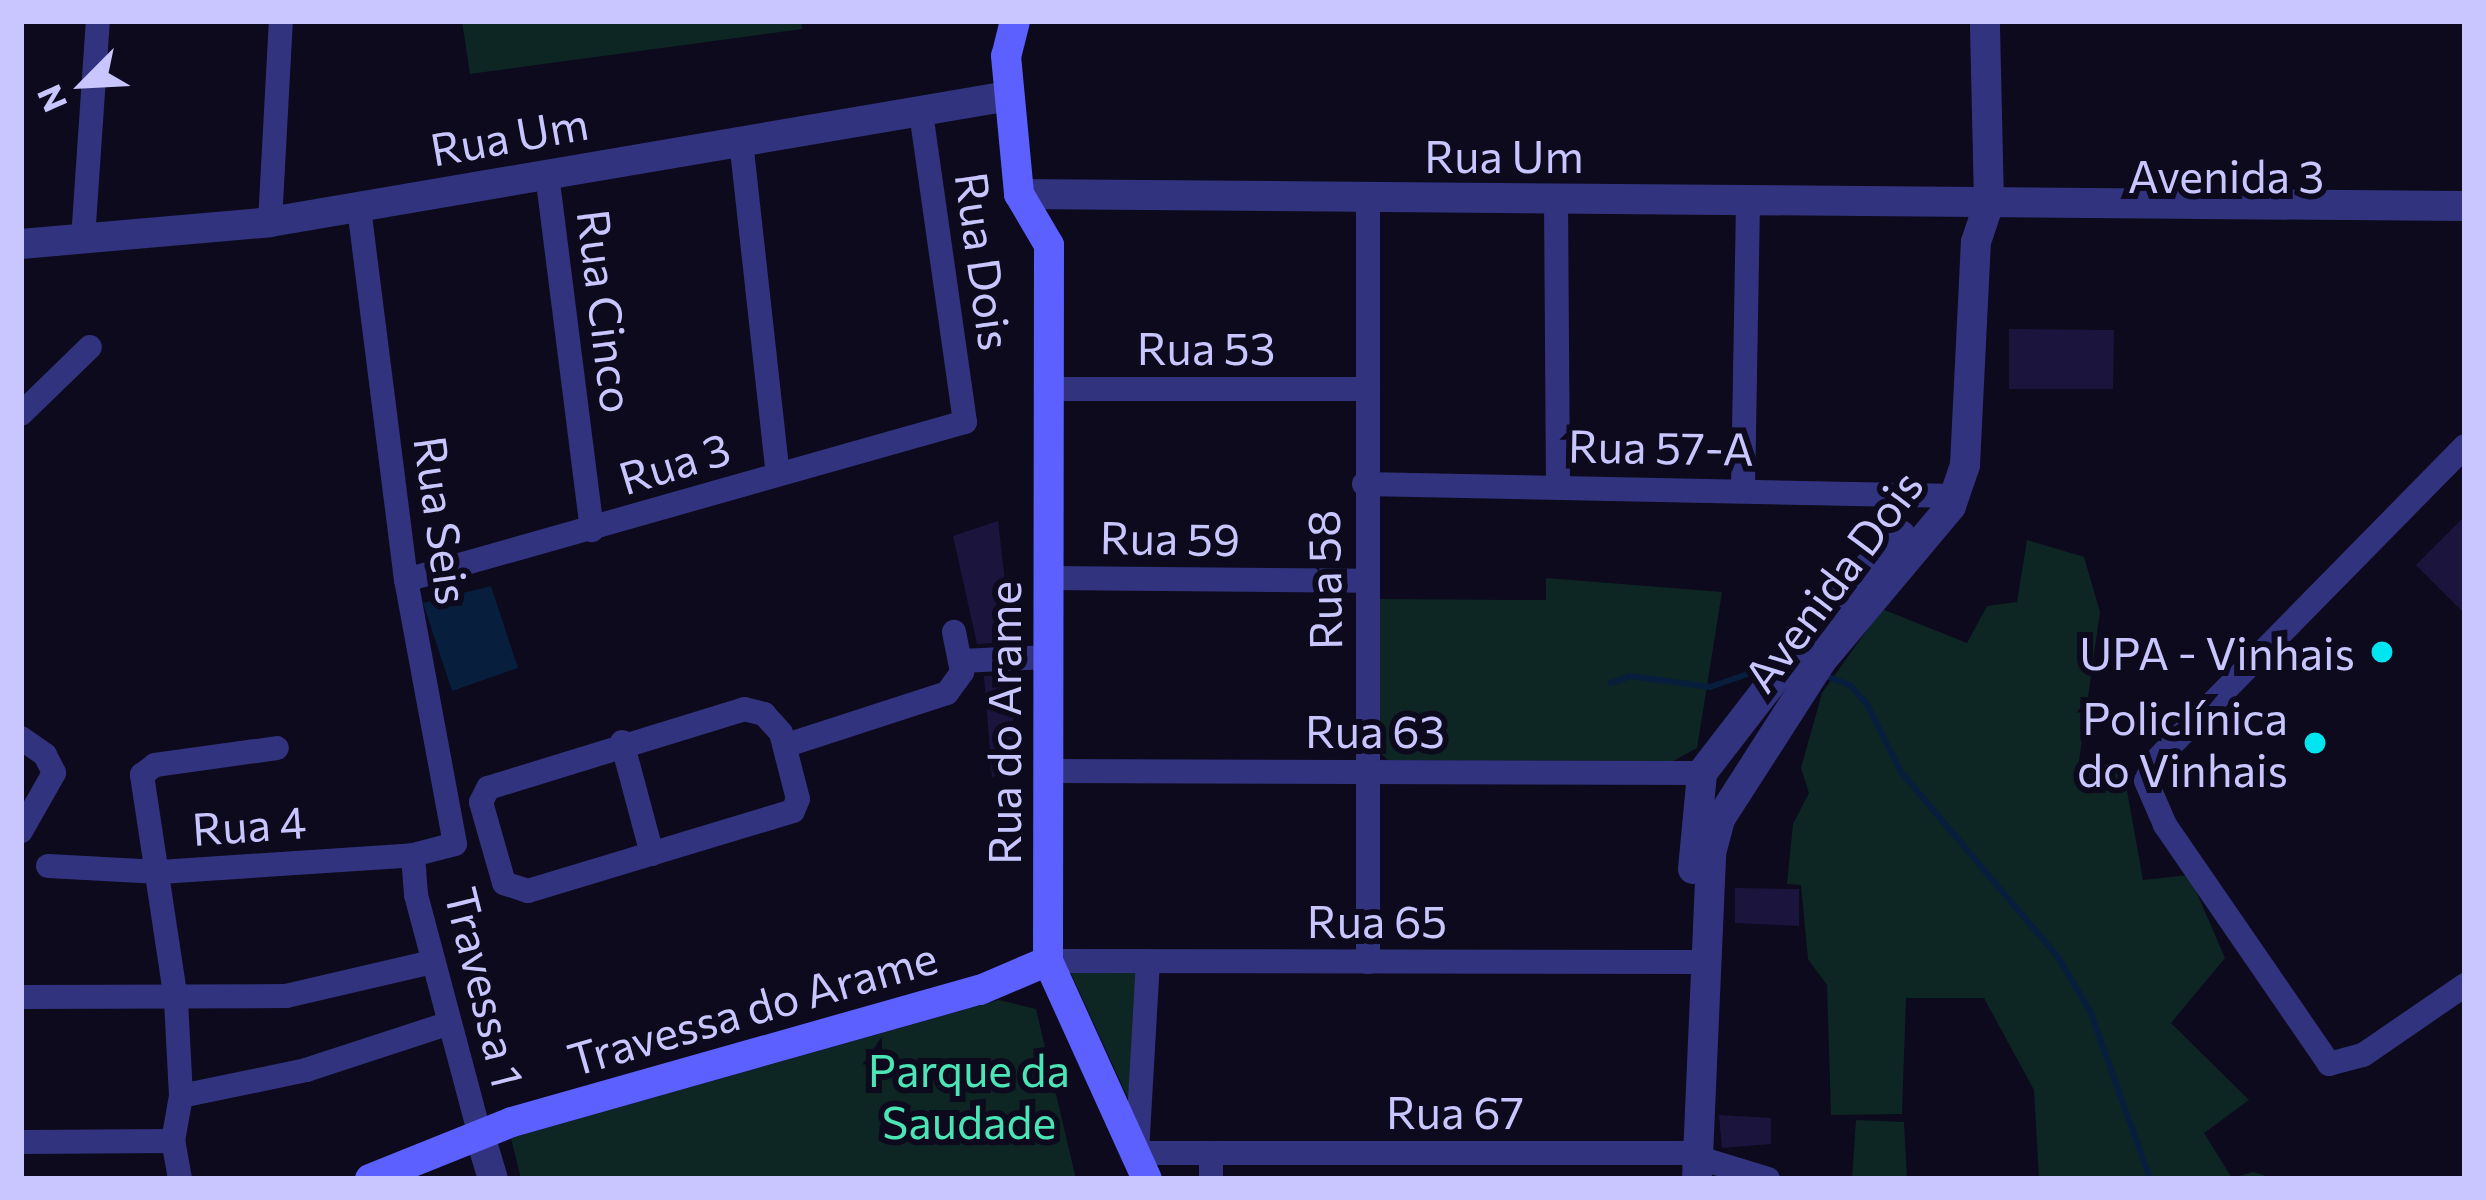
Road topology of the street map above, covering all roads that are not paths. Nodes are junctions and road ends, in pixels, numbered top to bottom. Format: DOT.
graph roads {
  1 [pos="98,21"];
  2 [pos="281,21"];
  3 [pos="1015,21"];
  4 [pos="1985,21"];
  5 [pos="1009,96"];
  6 [pos="921,111"];
  7 [pos="741,142"];
  8 [pos="548,174"];
  9 [pos="1034,195"];
  10 [pos="1368,198"];
  11 [pos="1556,200"];
  12 [pos="1748,201"];
  13 [pos="359,206"];
  14 [pos="2465,206"];
  15 [pos="1985,209"];
  16 [pos="270,222"];
  17 [pos="2465,223"];
  18 [pos="83,239"];
  19 [pos="21,244"];
  20 [pos="90,347"];
  21 [pos="1048,388"];
  22 [pos="1365,389"];
  23 [pos="21,414"];
  24 [pos="965,422"];
  25 [pos="2465,446"];
  26 [pos="778,474"];
  27 [pos="1364,484"];
  28 [pos="1558,486"];
  29 [pos="1743,489"];
  30 [pos="1948,494"];
  31 [pos="592,530"];
  32 [pos="1048,578"];
  33 [pos="406,580"];
  34 [pos="1364,581"];
  35 [pos="953,632"];
  36 [pos="1048,658"];
  37 [pos="962,661"];
  38 [pos="1786,686"];
  39 [pos="21,738"];
  40 [pos="622,742"];
  41 [pos="787,745"];
  42 [pos="277,748"];
  43 [pos="1048,771"];
  44 [pos="1368,771"];
  45 [pos="1702,773"];
  46 [pos="21,831"];
  47 [pos="455,844"];
  48 [pos="652,854"];
  49 [pos="413,855"];
  50 [pos="48,866"];
  51 [pos="160,872"];
  52 [pos="1048,961"];
  53 [pos="1148,961"];
  54 [pos="432,962"];
  55 [pos="1368,962"];
  56 [pos="1698,962"];
  57 [pos="2465,985"];
  58 [pos="21,997"];
  59 [pos="176,1000"];
  60 [pos="450,1023"];
  61 [pos="182,1096"];
  62 [pos="482,1139"];
  63 [pos="21,1142"];
  64 [pos="173,1142"];
  65 [pos="1211,1153"];
  66 [pos="1142,1166"];
  67 [pos="1690,1167"];
  68 [pos="180,1179"];
  69 [pos="370,1179"];
  70 [pos="493,1179"];
  71 [pos="1210,1179"];
  72 [pos="1768,1179"];
  1 -- 18 [label="street"];
  2 -- 16 [label="street"];
  3 -- 5 [label="main road"];
  4 -- 15 [label="street, Avenida Dois"];
  5 -- 6 [label="street, Rua Um"];
  5 -- 9 [label="main road"];
  6 -- 7 [label="street, Rua Um"];
  6 -- 24 [label="street, Rua Dois"];
  7 -- 8 [label="street, Rua Um"];
  7 -- 26 [label="street"];
  8 -- 13 [label="street, Rua Um"];
  8 -- 31 [label="street, Rua Cinco"];
  9 -- 10 [label="street, Rua Um"];
  9 -- 21 [label="main road, Rua do Arame"];
  10 -- 11 [label="street, Rua Um"];
  10 -- 22 [label="street, Rua 58"];
  11 -- 12 [label="street, Rua Um"];
  11 -- 28 [label="street"];
  12 -- 15 [label="street, Rua Um"];
  12 -- 29 [label="street"];
  13 -- 16 [label="street, Rua Um"];
  13 -- 33 [label="street, Rua Seis"];
  14 -- 15 [label="street, Avenida 3"];
  15 -- 17 [label="street, Avenida 3"];
  15 -- 30 [label="street, Avenida Dois"];
  16 -- 18 [label="street, Rua Um"];
  18 -- 19 [label="street, Rua Um"];
  20 -- 23 [label="street"];
  21 -- 22 [label="street, Rua 53"];
  21 -- 32 [label="main road, Rua do Arame"];
  22 -- 27 [label="street, Rua 58"];
  24 -- 26 [label="street, Rua 3"];
  25 -- 57 [label="street"];
  26 -- 31 [label="street, Rua 3"];
  27 -- 28 [label="street, Rua 57-A"];
  27 -- 34 [label="street, Rua 58"];
  28 -- 29 [label="street, Rua 57-A"];
  29 -- 30 [label="street, Rua 57-A"];
  30 -- 38 [label="street, Avenida Dois"];
  31 -- 33 [label="street, Rua 3"];
  32 -- 34 [label="street, Rua 59"];
  32 -- 36 [label="main road, Rua do Arame"];
  33 -- 47 [label="street, Rua Seis"];
  34 -- 44 [label="street, Rua 58"];
  35 -- 37 [label="street"];
  36 -- 37 [label="street"];
  36 -- 43 [label="main road, Rua do Arame"];
  37 -- 41 [label="street"];
  38 -- 45 [label="street, Avenida Dois"];
  38 -- 56 [label="street, Avenida Dois"];
  39 -- 46 [label="street"];
  40 -- 41 [label="street"];
  40 -- 48 [label="street"];
  40 -- 48 [label="street"];
  41 -- 48 [label="street"];
  42 -- 51 [label="street"];
  43 -- 44 [label="street, Rua 63"];
  43 -- 52 [label="main road, Rua do Arame"];
  44 -- 45 [label="street, Rua 63"];
  44 -- 55 [label="street, Rua 58"];
  45 -- 56 [label="street, Avenida Dois"];
  47 -- 49 [label="street, Rua 4"];
  49 -- 51 [label="street, Rua 4"];
  49 -- 54 [label="street, Travessa 1"];
  50 -- 51 [label="street, Rua 4"];
  51 -- 59 [label="street"];
  52 -- 53 [label="street, Rua 65"];
  52 -- 62 [label="main road, Travessa do Arame"];
  52 -- 66 [label="main road, Rua do Arame"];
  53 -- 55 [label="street, Rua 65"];
  53 -- 66 [label="street"];
  54 -- 59 [label="street"];
  54 -- 60 [label="street, Travessa 1"];
  55 -- 56 [label="street, Rua 65"];
  56 -- 67 [label="street, Avenida Dois"];
  58 -- 59 [label="street"];
  59 -- 61 [label="street"];
  60 -- 61 [label="street"];
  60 -- 62 [label="street, Travessa 1"];
  61 -- 64 [label="street"];
  62 -- 69 [label="main road"];
  62 -- 70 [label="street"];
  63 -- 64 [label="street"];
  64 -- 68 [label="street"];
  65 -- 66 [label="street, Rua 67"];
  65 -- 67 [label="street, Rua 67"];
  65 -- 71 [label="street"];
  67 -- 72 [label="street, Rua 67"];
}
